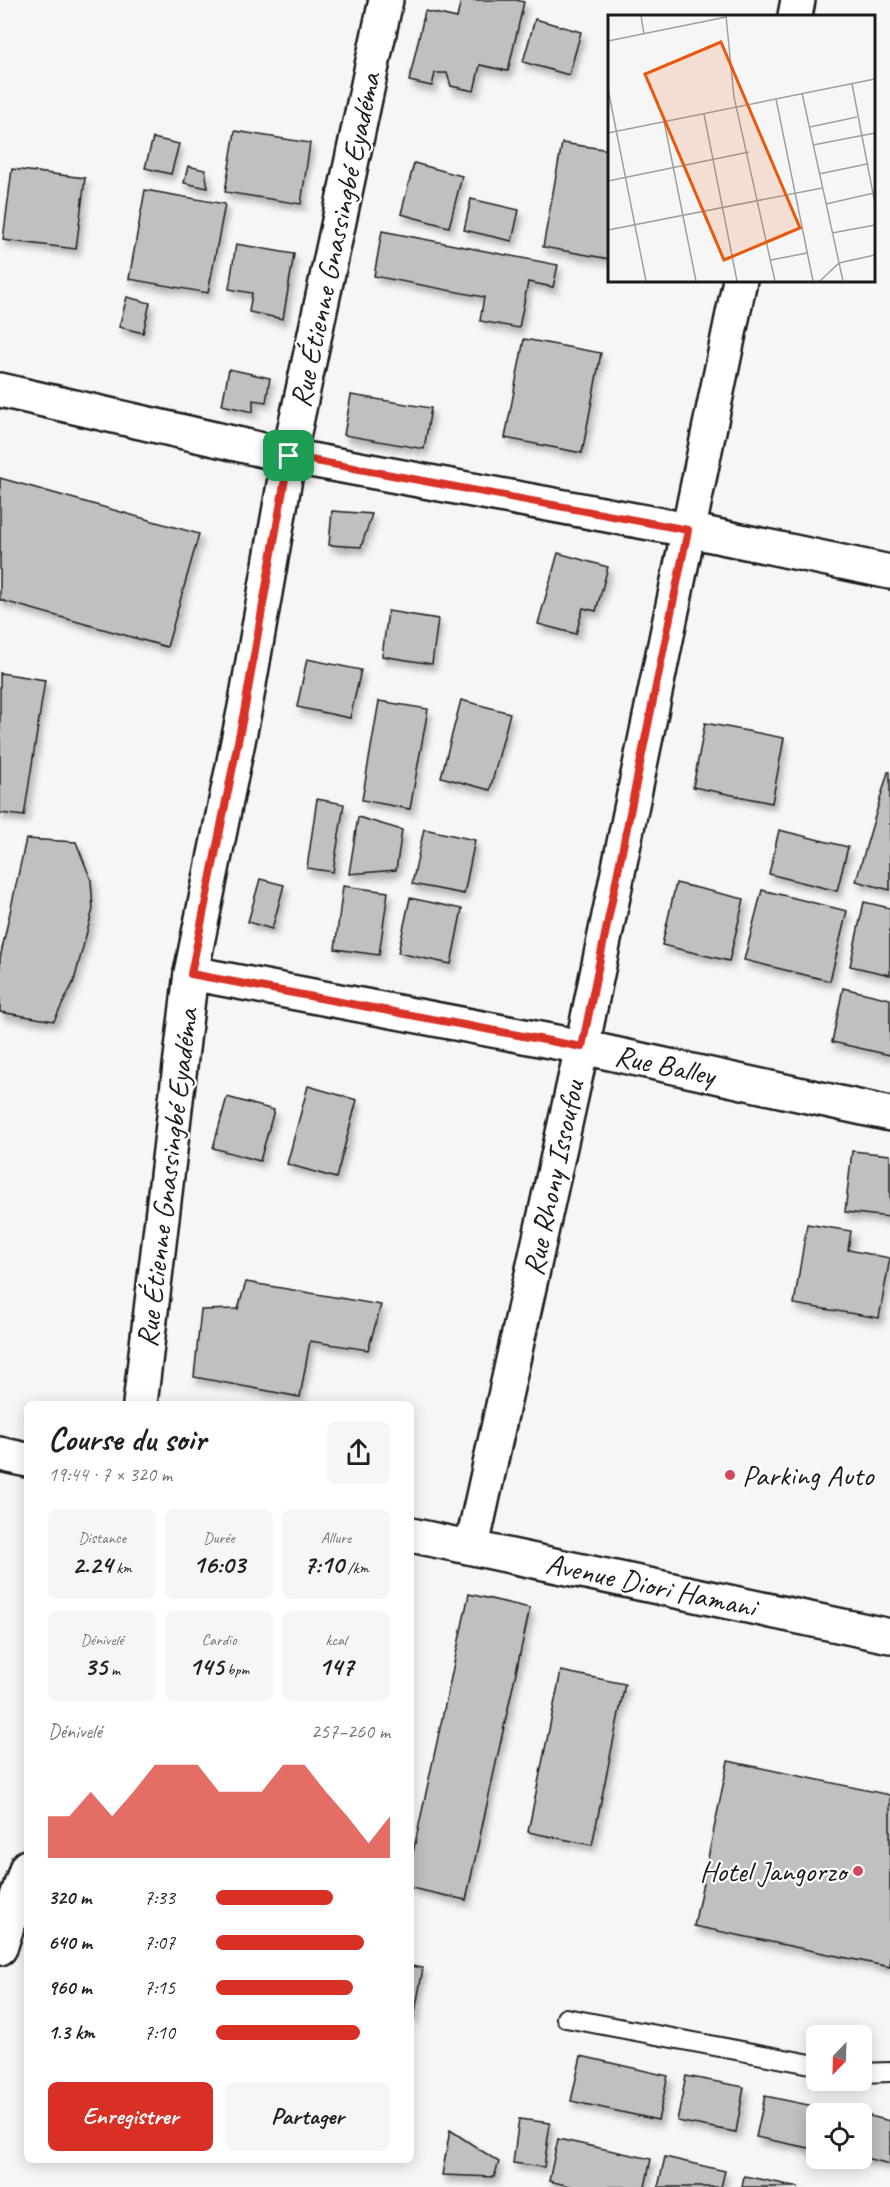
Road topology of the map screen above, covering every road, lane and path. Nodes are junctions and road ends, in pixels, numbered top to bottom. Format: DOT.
graph roads {
  1 [pos="386,0"];
  2 [pos="798,0"];
  3 [pos="795,15"];
  4 [pos="740,282"];
  5 [pos="0,390"];
  6 [pos="289,456"];
  7 [pos="688,530"];
  8 [pos="890,572"];
  9 [pos="191,974"];
  10 [pos="582,1047"];
  11 [pos="890,1114"];
  12 [pos="140,1401"];
  13 [pos="0,1454"];
  14 [pos="24,1459"];
  15 [pos="414,1536"];
  16 [pos="472,1546"];
  17 [pos="890,1636"];
  18 [pos="24,1876"];
  19 [pos="0,1948"];
  20 [pos="566,2018"];
  21 [pos="806,2063"];
  22 [pos="890,2072"];
  23 [pos="872,2073"];
  1 -- 6 [label="street, Rue Étienne Gnassingbé Eyadéma"];
  2 -- 3 [label="street"];
  4 -- 7 [label="street, Rue Rhony Issoufou"];
  5 -- 6 [label="street"];
  6 -- 7 [label="street"];
  6 -- 9 [label="street, Rue Étienne Gnassingbé Eyadéma"];
  7 -- 8 [label="street"];
  7 -- 10 [label="street, Rue Rhony Issoufou"];
  9 -- 10 [label="street, Rue Balley"];
  9 -- 12 [label="street, Rue Étienne Gnassingbé Eyadéma"];
  10 -- 11 [label="street, Rue Balley"];
  10 -- 16 [label="street, Rue Rhony Issoufou"];
  13 -- 14 [label="street"];
  15 -- 16 [label="street, Avenue Diori Hamani"];
  16 -- 17 [label="street, Avenue Diori Hamani"];
  18 -- 19 [label="street"];
  20 -- 21 [label="lane"];
  22 -- 23 [label="lane"];
}
